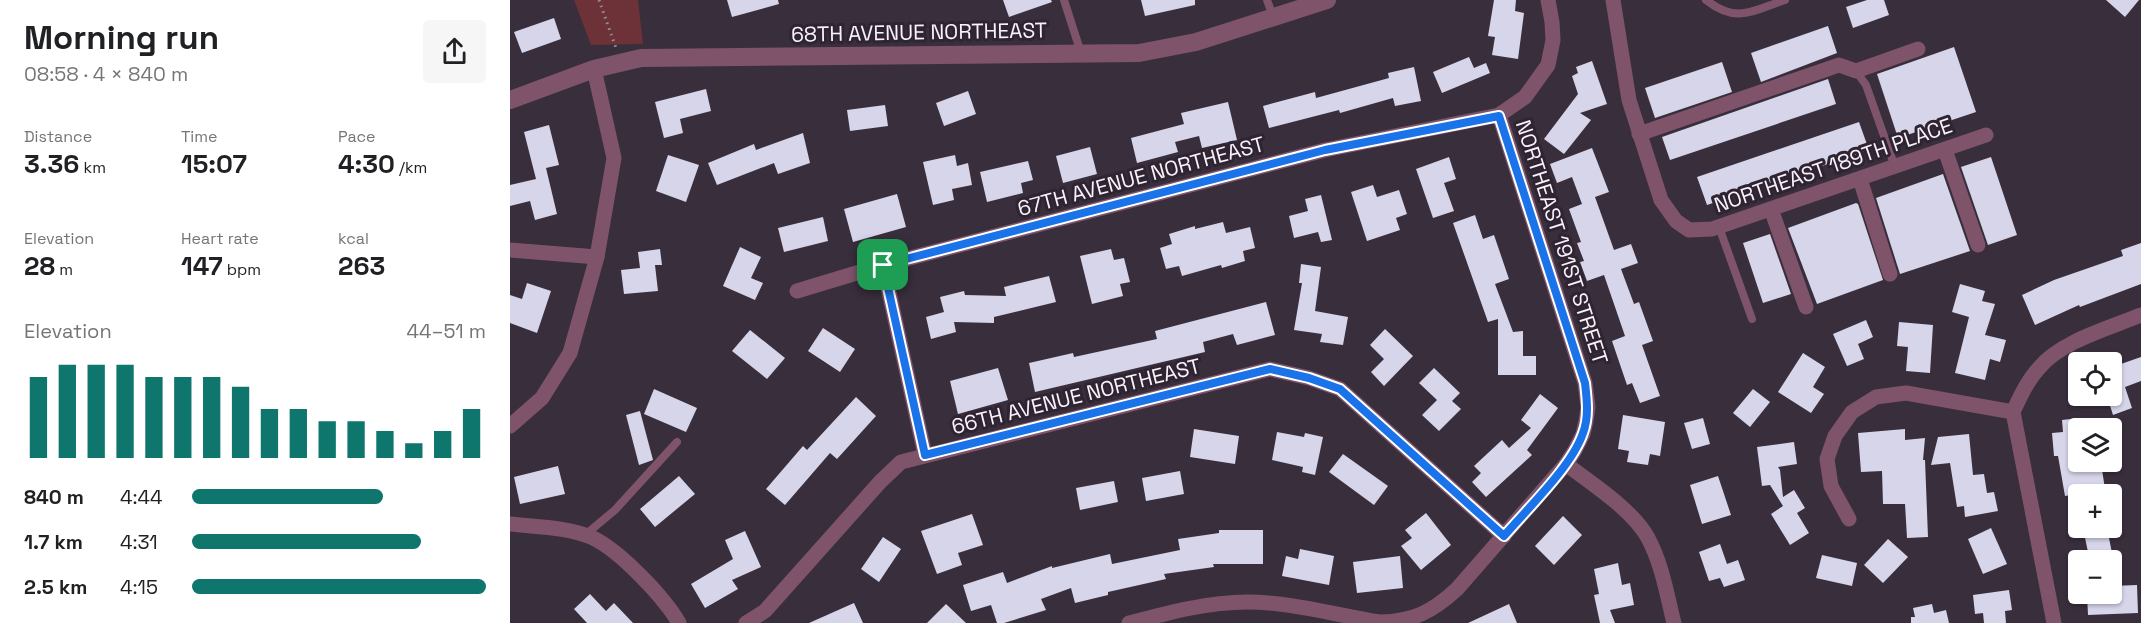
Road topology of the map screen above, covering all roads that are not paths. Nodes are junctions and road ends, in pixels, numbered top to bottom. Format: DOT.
graph roads {
  1 [pos="1064,0"];
  2 [pos="1327,0"];
  3 [pos="1548,0"];
  4 [pos="1613,0"];
  5 [pos="1706,0"];
  6 [pos="1785,0"];
  7 [pos="1270,9"];
  8 [pos="1917,49"];
  9 [pos="1081,53"];
  10 [pos="594,69"];
  11 [pos="1856,71"];
  12 [pos="510,100"];
  13 [pos="1499,116"];
  14 [pos="1639,134"];
  15 [pos="1986,135"];
  16 [pos="1945,150"];
  17 [pos="1895,167"];
  18 [pos="1860,179"];
  19 [pos="1771,209"];
  20 [pos="1719,226"];
  21 [pos="1978,245"];
  22 [pos="510,250"];
  23 [pos="597,257"];
  24 [pos="883,265"];
  25 [pos="1890,274"];
  26 [pos="797,291"];
  27 [pos="1806,307"];
  28 [pos="2141,315"];
  29 [pos="1752,319"];
  30 [pos="2013,412"];
  31 [pos="510,426"];
  32 [pos="677,442"];
  33 [pos="925,455"];
  34 [pos="1566,464"];
  35 [pos="1849,519"];
  36 [pos="510,524"];
  37 [pos="584,536"];
  38 [pos="1504,536"];
  39 [pos="1431,617"];
  40 [pos="679,623"];
  41 [pos="746,623"];
  42 [pos="1129,623"];
  43 [pos="1674,623"];
  44 [pos="2054,623"];
  1 -- 9 [label="lane"];
  2 -- 7 [label="street, 68TH AVENUE NORTHEAST"];
  3 -- 13 [label="street"];
  4 -- 14 [label="street, NORTHEAST 189TH PLACE"];
  5 -- 6 [label="lane"];
  7 -- 9 [label="street, 68TH AVENUE NORTHEAST"];
  8 -- 11 [label="street"];
  9 -- 10 [label="street, 68TH AVENUE NORTHEAST"];
  10 -- 12 [label="street, 68TH AVENUE NORTHEAST"];
  10 -- 23 [label="street"];
  11 -- 14 [label="street"];
  11 -- 17 [label="lane"];
  13 -- 24 [label="street, 67TH AVENUE NORTHEAST"];
  13 -- 34 [label="street, NORTHEAST 191ST STREET"];
  14 -- 20 [label="street, NORTHEAST 189TH PLACE"];
  15 -- 16 [label="street, NORTHEAST 189TH PLACE"];
  16 -- 17 [label="street, NORTHEAST 189TH PLACE"];
  16 -- 21 [label="street"];
  17 -- 18 [label="street, NORTHEAST 189TH PLACE"];
  18 -- 19 [label="street, NORTHEAST 189TH PLACE"];
  18 -- 25 [label="street"];
  19 -- 20 [label="street, NORTHEAST 189TH PLACE"];
  19 -- 27 [label="street"];
  20 -- 29 [label="lane"];
  22 -- 23 [label="street"];
  23 -- 31 [label="street"];
  24 -- 26 [label="street, 67TH AVENUE NORTHEAST"];
  24 -- 33 [label="street"];
  28 -- 30 [label="street"];
  30 -- 35 [label="street"];
  30 -- 44 [label="street"];
  32 -- 37 [label="lane"];
  33 -- 38 [label="street, 66TH AVENUE NORTHEAST"];
  33 -- 41 [label="street, 66TH AVENUE NORTHEAST"];
  34 -- 38 [label="street, NORTHEAST 191ST STREET"];
  34 -- 43 [label="street"];
  36 -- 37 [label="street"];
  37 -- 40 [label="street"];
  38 -- 39 [label="street, NORTHEAST 191ST STREET"];
  39 -- 42 [label="street, NORTHEAST 191ST STREET"];
}
